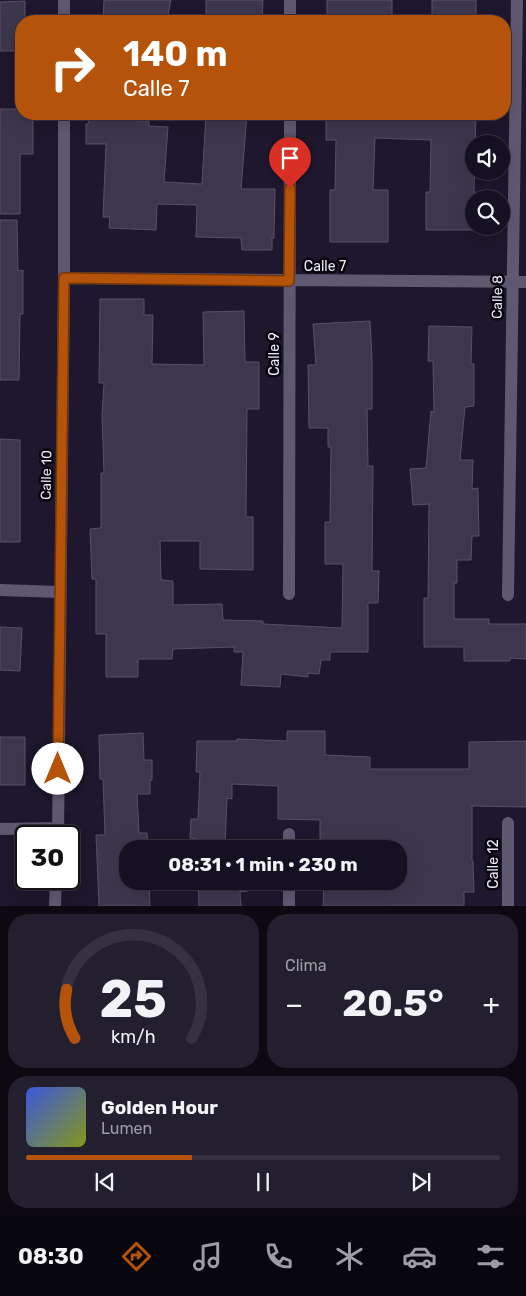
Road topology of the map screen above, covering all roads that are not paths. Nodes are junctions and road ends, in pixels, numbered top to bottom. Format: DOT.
graph roads {
  1 [pos="64,0"];
  2 [pos="290,0"];
  3 [pos="517,0"];
  4 [pos="64,15"];
  5 [pos="290,15"];
  6 [pos="64,120"];
  7 [pos="290,120"];
  8 [pos="64,278"];
  9 [pos="289,281"];
  10 [pos="513,282"];
  11 [pos="526,282"];
  12 [pos="0,590"];
  13 [pos="60,592"];
  14 [pos="289,594"];
  15 [pos="508,595"];
  16 [pos="508,823"];
  17 [pos="58,825"];
  18 [pos="0,830"];
  19 [pos="15,831"];
  20 [pos="289,834"];
  21 [pos="289,840"];
  22 [pos="56,890"];
  23 [pos="289,890"];
  24 [pos="55,906"];
  25 [pos="289,906"];
  26 [pos="508,906"];
  1 -- 4 [label="street"];
  2 -- 5 [label="street"];
  3 -- 10 [label="street, Calle 8"];
  6 -- 8 [label="street, Calle 10"];
  7 -- 9 [label="street, Calle 9"];
  8 -- 9 [label="street, Calle 7"];
  8 -- 13 [label="street, Calle 10"];
  9 -- 10 [label="street, Calle 7"];
  9 -- 14 [label="street, Calle 9"];
  10 -- 11 [label="street, Calle 7"];
  10 -- 15 [label="street, Calle 8"];
  12 -- 13 [label="street"];
  13 -- 17 [label="street, Calle 10"];
  16 -- 26 [label="street, Calle 12"];
  18 -- 19 [label="street"];
  20 -- 21 [label="street"];
  22 -- 24 [label="street"];
  23 -- 25 [label="street"];
}
